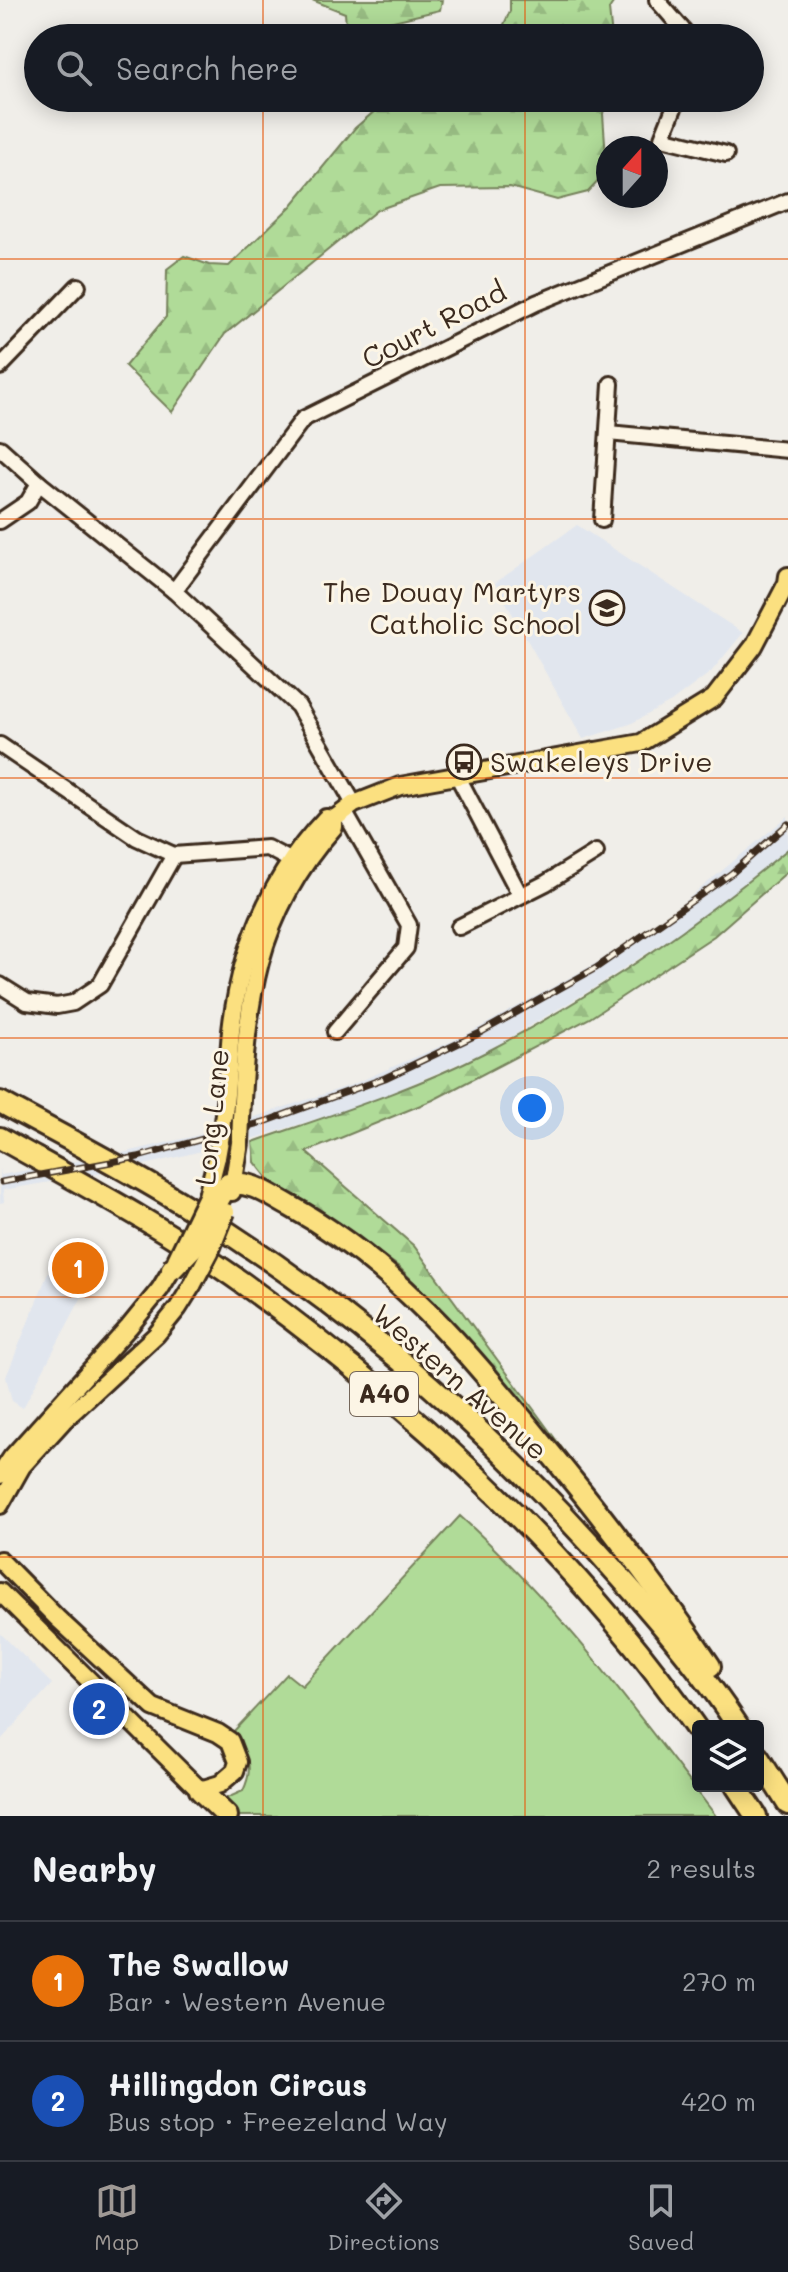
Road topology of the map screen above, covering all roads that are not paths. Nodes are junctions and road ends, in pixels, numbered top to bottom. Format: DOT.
graph roads {
  1 [pos="657,0"];
  2 [pos="678,24"];
  3 [pos="672,112"];
  4 [pos="726,154"];
  5 [pos="788,201"];
  6 [pos="78,286"];
  7 [pos="0,367"];
  8 [pos="611,384"];
  9 [pos="608,433"];
  10 [pos="0,448"];
  11 [pos="788,450"];
  12 [pos="39,483"];
  13 [pos="602,520"];
  14 [pos="0,521"];
  15 [pos="788,576"];
  16 [pos="174,591"];
  17 [pos="0,745"];
  18 [pos="457,775"];
  19 [pos="344,811"];
  20 [pos="596,852"];
  21 [pos="174,855"];
  22 [pos="290,860"];
  23 [pos="520,895"];
  24 [pos="459,927"];
  25 [pos="0,985"];
  26 [pos="335,1032"];
  27 [pos="0,1102"];
  28 [pos="0,1138"];
  29 [pos="235,1183"];
  30 [pos="216,1204"];
  31 [pos="172,1269"];
  32 [pos="0,1475"];
  33 [pos="0,1505"];
  34 [pos="0,1560"];
  35 [pos="2,1597"];
  36 [pos="734,1720"];
  37 [pos="745,1720"];
  38 [pos="692,1723"];
  39 [pos="764,1757"];
  40 [pos="764,1766"];
  41 [pos="200,1790"];
  42 [pos="740,1792"];
  43 [pos="783,1796"];
  44 [pos="227,1816"];
  45 [pos="756,1816"];
  1 -- 2 [label="street"];
  3 -- 4 [label="street"];
  5 -- 16 [label="street, Court Road"];
  6 -- 7 [label="street"];
  8 -- 9 [label="street"];
  9 -- 11 [label="street"];
  9 -- 13 [label="street"];
  10 -- 12 [label="street"];
  12 -- 14 [label="street"];
  12 -- 16 [label="street"];
  15 -- 18 [label="main road, Long Lane"];
  16 -- 19 [label="street"];
  17 -- 21 [label="street"];
  18 -- 19 [label="main road, Long Lane"];
  18 -- 23 [label="street"];
  19 -- 22 [label="main road, Long Lane"];
  19 -- 26 [label="street"];
  19 -- 29 [label="main road, Long Lane, bridge"];
  20 -- 23 [label="street"];
  21 -- 22 [label="street"];
  21 -- 25 [label="street"];
  22 -- 30 [label="main road, Long Lane, bridge"];
  23 -- 24 [label="street"];
  27 -- 36 [label="highway, Western Avenue / A40"];
  28 -- 38 [label="highway, Western Avenue / A40"];
  29 -- 30 [label="highway"];
  29 -- 37 [label="highway"];
  30 -- 31 [label="highway, bridge"];
  30 -- 33 [label="main road, Long Lane, bridge"];
  31 -- 32 [label="main road"];
  34 -- 41 [label="main road"];
  35 -- 41 [label="main road"];
  39 -- 43 [label="highway"];
  40 -- 43 [label="highway"];
  41 -- 44 [label="highway"];
  42 -- 45 [label="highway"];
}
